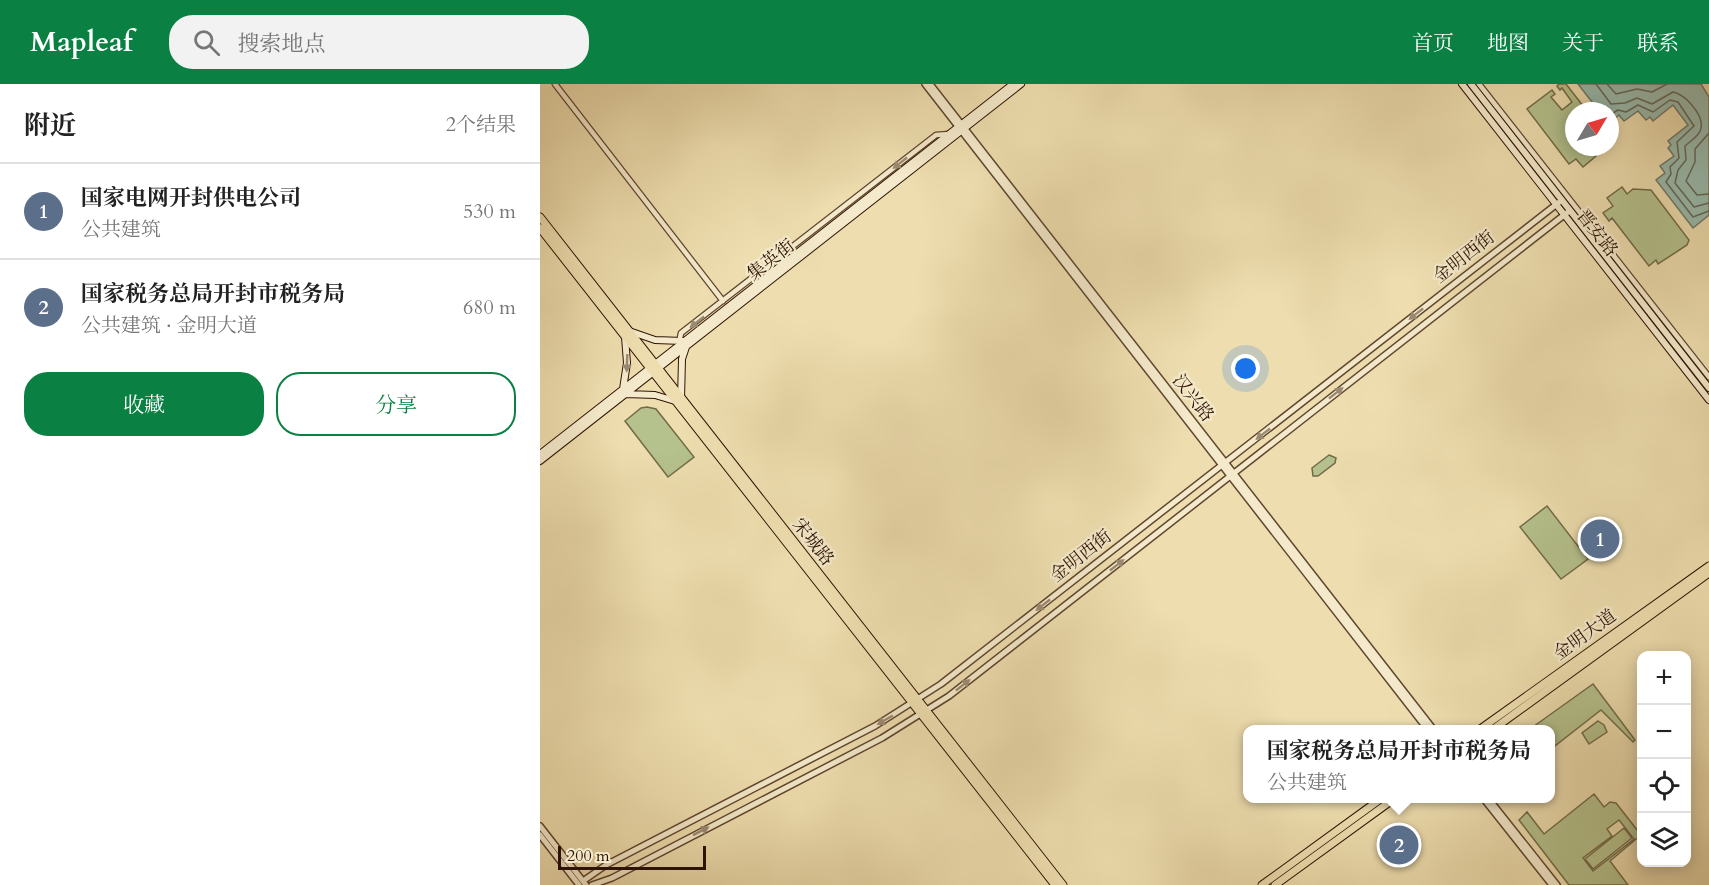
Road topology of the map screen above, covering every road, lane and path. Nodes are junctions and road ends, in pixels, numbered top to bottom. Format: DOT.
graph roads {
  1 [pos="555,84"];
  2 [pos="925,84"];
  3 [pos="930,84"];
  4 [pos="1012,84"];
  5 [pos="1021,84"];
  6 [pos="1462,84"];
  7 [pos="1471,84"];
  8 [pos="1479,84"];
  9 [pos="961,127"];
  10 [pos="949,134"];
  11 [pos="1559,202"];
  12 [pos="1567,213"];
  13 [pos="540,217"];
  14 [pos="540,228"];
  15 [pos="723,301"];
  16 [pos="627,334"];
  17 [pos="683,343"];
  18 [pos="654,368"];
  19 [pos="1709,378"];
  20 [pos="1709,388"];
  21 [pos="624,392"];
  22 [pos="678,400"];
  23 [pos="1709,400"];
  24 [pos="540,454"];
  25 [pos="540,461"];
  26 [pos="1224,464"];
  27 [pos="1232,475"];
  28 [pos="1709,566"];
  29 [pos="1709,573"];
  30 [pos="915,701"];
  31 [pos="924,712"];
  32 [pos="1425,725"];
  33 [pos="1431,725"];
  34 [pos="1485,725"];
  35 [pos="1498,725"];
  36 [pos="1375,803"];
  37 [pos="1388,803"];
  38 [pos="1487,803"];
  39 [pos="1492,803"];
  40 [pos="540,826"];
  41 [pos="540,835"];
  42 [pos="583,884"];
  43 [pos="592,885"];
  44 [pos="1055,885"];
  45 [pos="1063,885"];
  46 [pos="1262,885"];
  47 [pos="1275,885"];
  48 [pos="1552,885"];
  49 [pos="1557,885"];
  1 -- 15 [label="street"];
  2 -- 9 [label="street, 汉兴路"];
  3 -- 9 [label="street, 汉兴路"];
  4 -- 9 [label="main road, 集英街"];
  5 -- 9 [label="main road, 集英街"];
  6 -- 11 [label="main road, 晋安路"];
  7 -- 11 [label="main road, 晋安路"];
  8 -- 19 [label="street"];
  9 -- 10 [label="main road, 集英街"];
  9 -- 17 [label="main road, 集英街"];
  9 -- 26 [label="street, 汉兴路"];
  10 -- 15 [label="street, one-way"];
  10 -- 17 [label="main road, 集英街"];
  11 -- 12 [label="main road, 晋安路"];
  11 -- 26 [label="street, 金明西街, one-way"];
  12 -- 20 [label="main road, 晋安路"];
  12 -- 23 [label="main road, 晋安路"];
  27 -- 12 [label="street, 金明西街, one-way"];
  13 -- 16 [label="main road, 宋城路"];
  14 -- 16 [label="main road, 宋城路"];
  15 -- 17 [label="street, one-way"];
  16 -- 17 [label="main road"];
  16 -- 18 [label="main road, 宋城路"];
  16 -- 21 [label="main road, one-way"];
  17 -- 18 [label="main road, 集英街"];
  17 -- 22 [label="main road"];
  18 -- 21 [label="main road, 集英街"];
  18 -- 22 [label="main road, 宋城路"];
  21 -- 22 [label="main road"];
  21 -- 24 [label="main road, 集英街"];
  21 -- 25 [label="main road, 集英街"];
  22 -- 30 [label="main road, 宋城路"];
  26 -- 27 [label="street, 汉兴路"];
  26 -- 30 [label="street, 金明西街, one-way"];
  31 -- 27 [label="street, 金明西街, one-way"];
  27 -- 32 [label="street, 汉兴路"];
  27 -- 33 [label="street, 汉兴路"];
  28 -- 34 [label="main road, 金明大道"];
  29 -- 35 [label="main road, 金明大道"];
  30 -- 31 [label="main road, 宋城路"];
  30 -- 42 [label="street, 金明西街, one-way"];
  43 -- 31 [label="street, 金明西街, one-way"];
  31 -- 44 [label="main road, 宋城路"];
  31 -- 45 [label="main road, 宋城路"];
  36 -- 46 [label="main road"];
  37 -- 47 [label="main road"];
  38 -- 48 [label="street"];
  39 -- 49 [label="street"];
  40 -- 42 [label="street"];
  41 -- 42 [label="street"];
}
